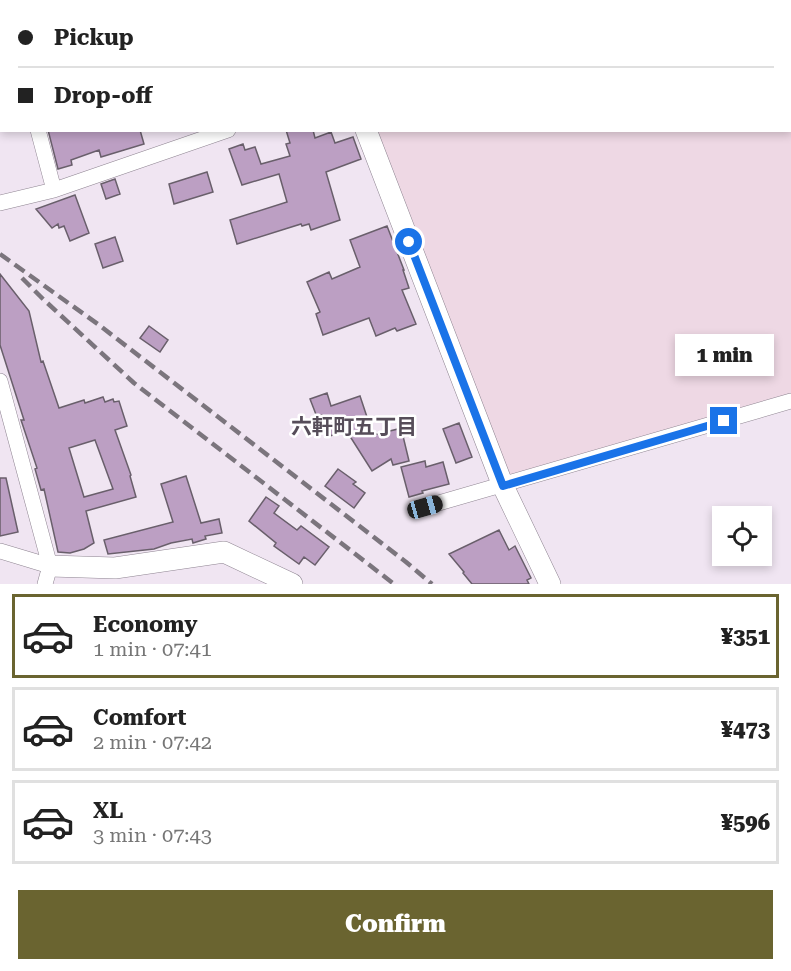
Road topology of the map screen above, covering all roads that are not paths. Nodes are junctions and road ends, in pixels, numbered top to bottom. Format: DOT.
graph roads {
  1 [pos="39,132"];
  2 [pos="218,132"];
  3 [pos="367,132"];
  4 [pos="202,135"];
  5 [pos="54,190"];
  6 [pos="0,203"];
  7 [pos="0,381"];
  8 [pos="791,401"];
  9 [pos="503,486"];
  10 [pos="425,507"];
  11 [pos="0,551"];
  12 [pos="47,575"];
  13 [pos="292,584"];
  14 [pos="550,584"];
  1 -- 5 [label="street"];
  2 -- 4 [label="street"];
  3 -- 9 [label="street"];
  4 -- 5 [label="street"];
  5 -- 6 [label="street"];
  7 -- 12 [label="street"];
  8 -- 9 [label="street"];
  9 -- 10 [label="street"];
  9 -- 14 [label="street"];
  11 -- 12 [label="street"];
  12 -- 13 [label="street"];
}
